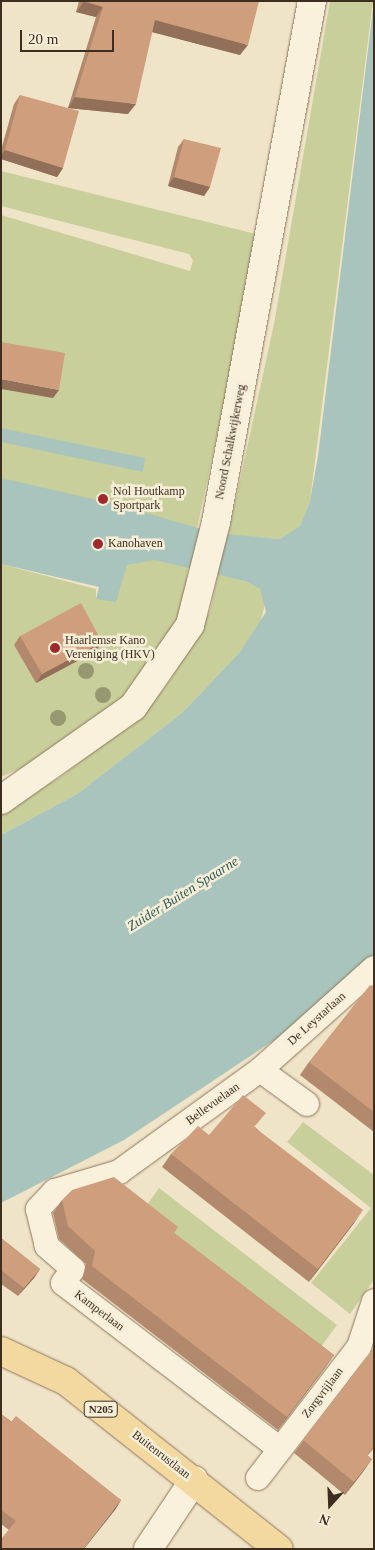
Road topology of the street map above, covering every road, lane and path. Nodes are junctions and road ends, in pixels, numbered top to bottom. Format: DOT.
graph roads {
  1 [pos="312,1"];
  2 [pos="1,800"];
  3 [pos="374,968"];
  4 [pos="260,1070"];
  5 [pos="307,1104"];
  6 [pos="119,1172"];
  7 [pos="374,1301"];
  8 [pos="369,1335"];
  9 [pos="1,1351"];
  10 [pos="280,1449"];
  11 [pos="258,1478"];
  12 [pos="194,1480"];
  13 [pos="148,1549"];
  14 [pos="279,1549"];
  1 -- 2 [label="street, Noord Schalkwijkerweg"];
  3 -- 4 [label="street, De Leystarlaan"];
  4 -- 5 [label="street"];
  4 -- 6 [label="street, Bellevuelaan"];
  6 -- 10 [label="street, Kamperlaan"];
  7 -- 8 [label="street, Zorgvrijlaan"];
  8 -- 10 [label="street, Zorgvrijlaan"];
  9 -- 12 [label="main road, Buitenrustlaan / N205"];
  10 -- 11 [label="street, Zorgvrijlaan"];
  12 -- 13 [label="street"];
  12 -- 14 [label="main road, N205"];
}
